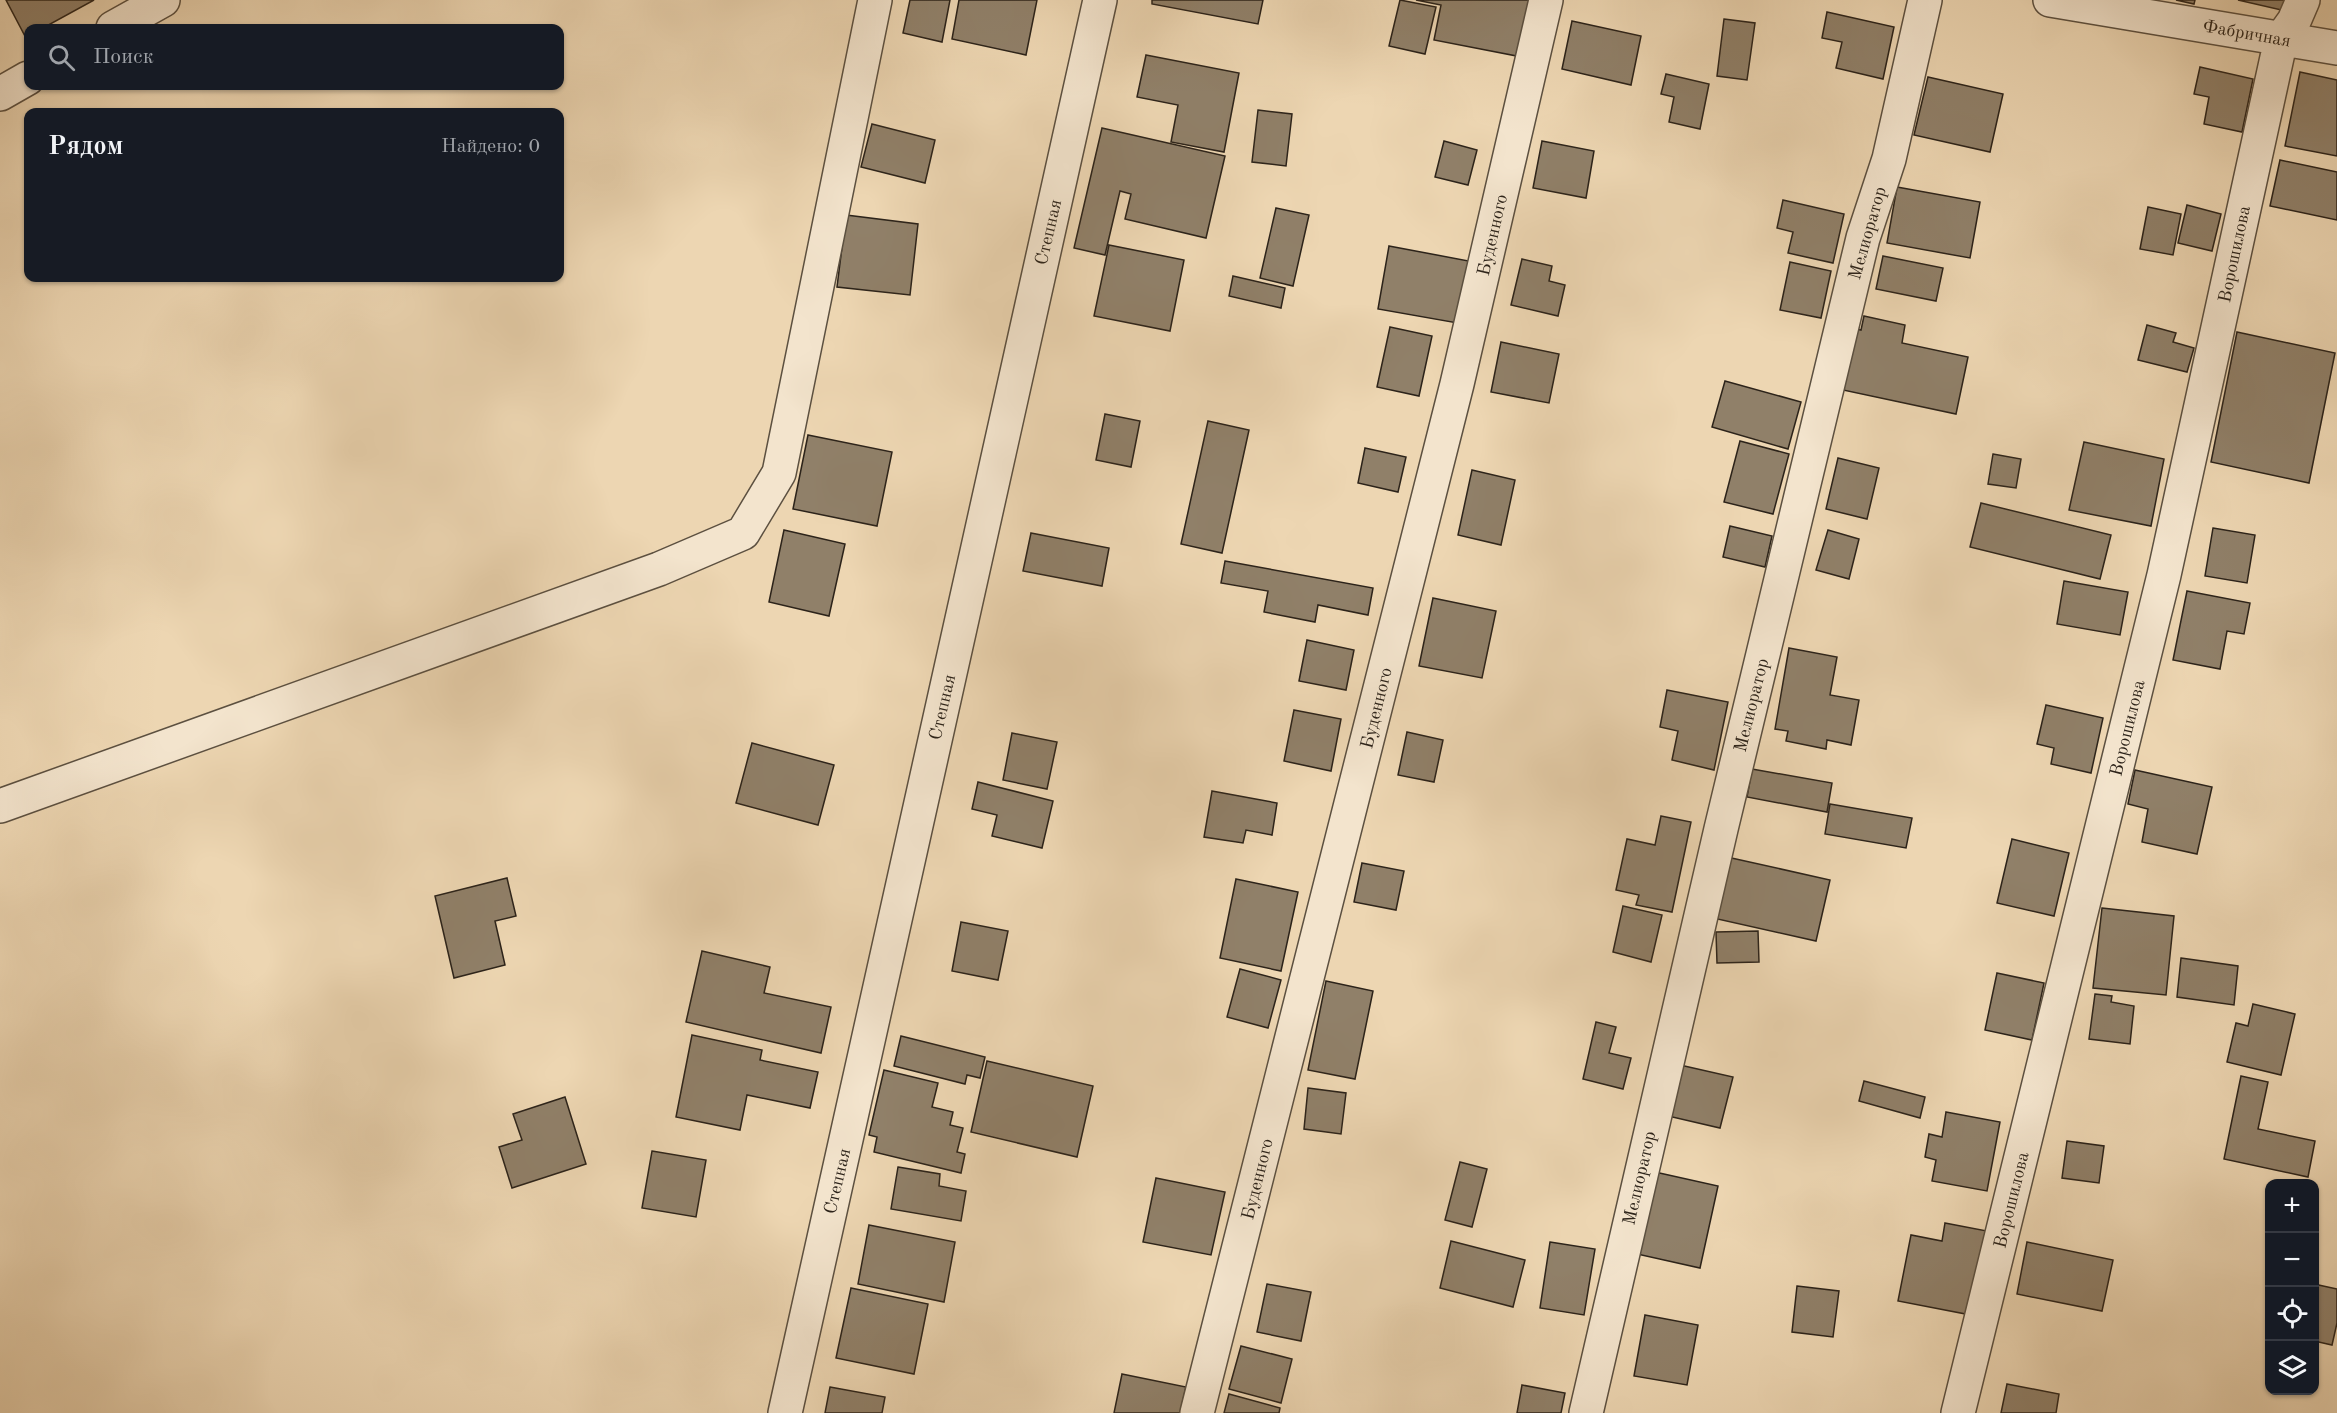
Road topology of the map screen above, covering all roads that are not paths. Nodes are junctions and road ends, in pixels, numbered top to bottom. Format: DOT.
graph roads {
  1 [pos="163,0"];
  2 [pos="875,0"];
  3 [pos="1100,0"];
  4 [pos="1546,0"];
  5 [pos="1925,0"];
  6 [pos="2050,0"];
  7 [pos="2303,0"];
  8 [pos="120,24"];
  9 [pos="2281,39"];
  10 [pos="2337,48"];
  11 [pos="24,80"];
  12 [pos="0,94"];
  13 [pos="0,806"];
  14 [pos="785,1413"];
  15 [pos="1197,1413"];
  16 [pos="1586,1413"];
  17 [pos="1958,1413"];
  1 -- 8 [label="street"];
  2 -- 13 [label="street"];
  3 -- 14 [label="street, Степная"];
  4 -- 15 [label="street, Буденного"];
  5 -- 16 [label="street, Мелиоратор"];
  6 -- 9 [label="street, Фабричная"];
  7 -- 9 [label="street"];
  9 -- 10 [label="street, Фабричная"];
  9 -- 17 [label="street, Ворошилова"];
  11 -- 12 [label="street"];
}
